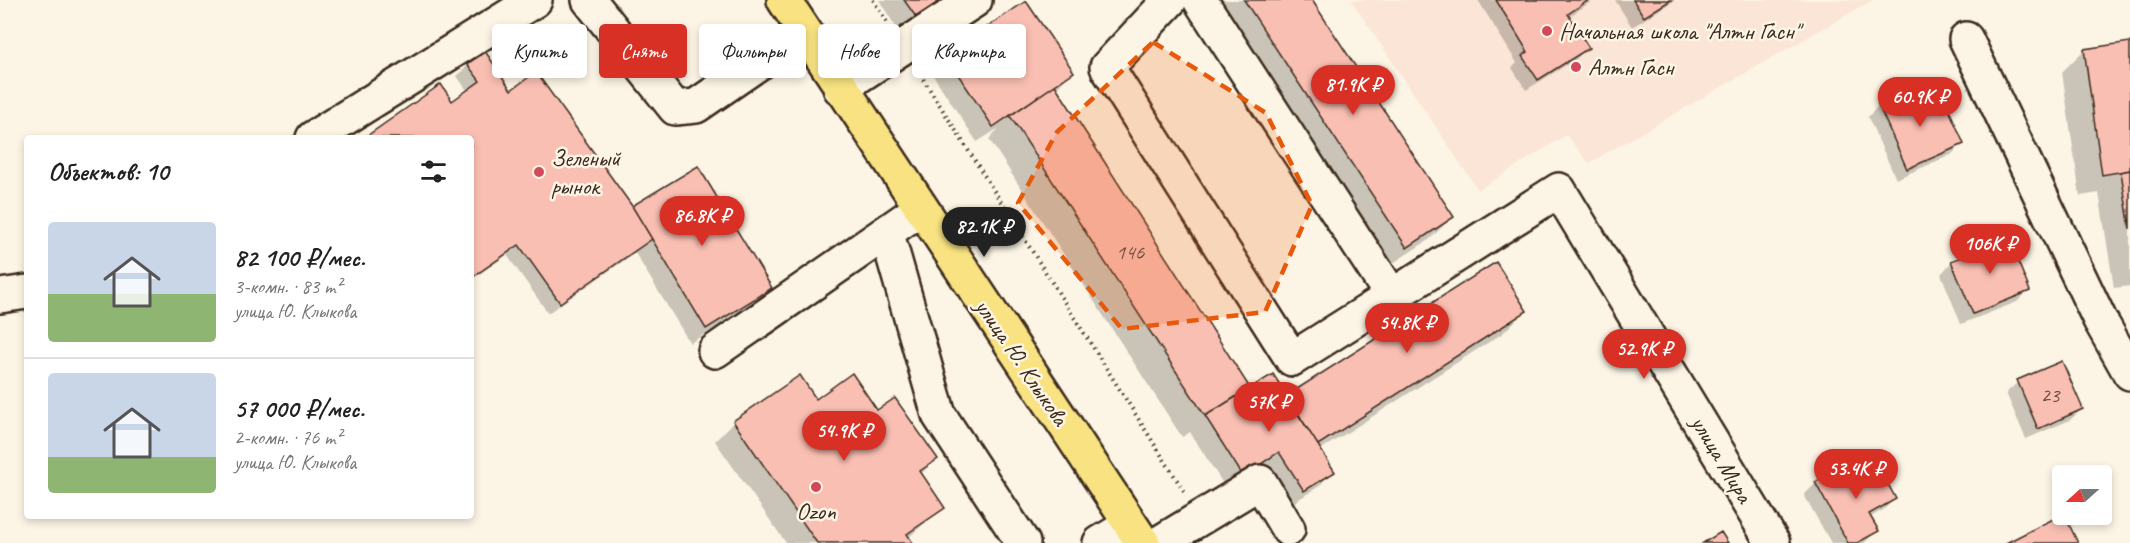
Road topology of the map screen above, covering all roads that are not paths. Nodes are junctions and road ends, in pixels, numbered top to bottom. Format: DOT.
graph roads {
  1 [pos="535,0"];
  2 [pos="589,0"];
  3 [pos="784,0"];
  4 [pos="975,0"];
  5 [pos="1170,0"];
  6 [pos="1200,0"];
  7 [pos="799,24"];
  8 [pos="806,35"];
  9 [pos="1966,39"];
  10 [pos="737,78"];
  11 [pos="840,88"];
  12 [pos="318,135"];
  13 [pos="920,208"];
  14 [pos="887,234"];
  15 [pos="24,292"];
  16 [pos="0,296"];
  17 [pos="1392,296"];
  18 [pos="715,351"];
  19 [pos="2130,373"];
  20 [pos="1288,529"];
  21 [pos="1136,534"];
  22 [pos="1023,543"];
  23 [pos="1100,543"];
  24 [pos="1159,543"];
  25 [pos="1773,543"];
  1 -- 12 [label="street"];
  2 -- 10 [label="street"];
  3 -- 7 [label="main road, улица Ю. Клыкова"];
  4 -- 11 [label="street"];
  5 -- 17 [label="street"];
  6 -- 17 [label="street"];
  8 -- 11 [label="main road, улица Ю. Клыкова"];
  9 -- 19 [label="street"];
  11 -- 13 [label="main road, улица Ю. Клыкова"];
  13 -- 14 [label="street"];
  13 -- 21 [label="main road, улица Ю. Клыкова"];
  14 -- 18 [label="street"];
  14 -- 22 [label="street"];
  15 -- 16 [label="street"];
  17 -- 25 [label="street, улица Мира"];
  20 -- 24 [label="street"];
  21 -- 23 [label="street"];
}
